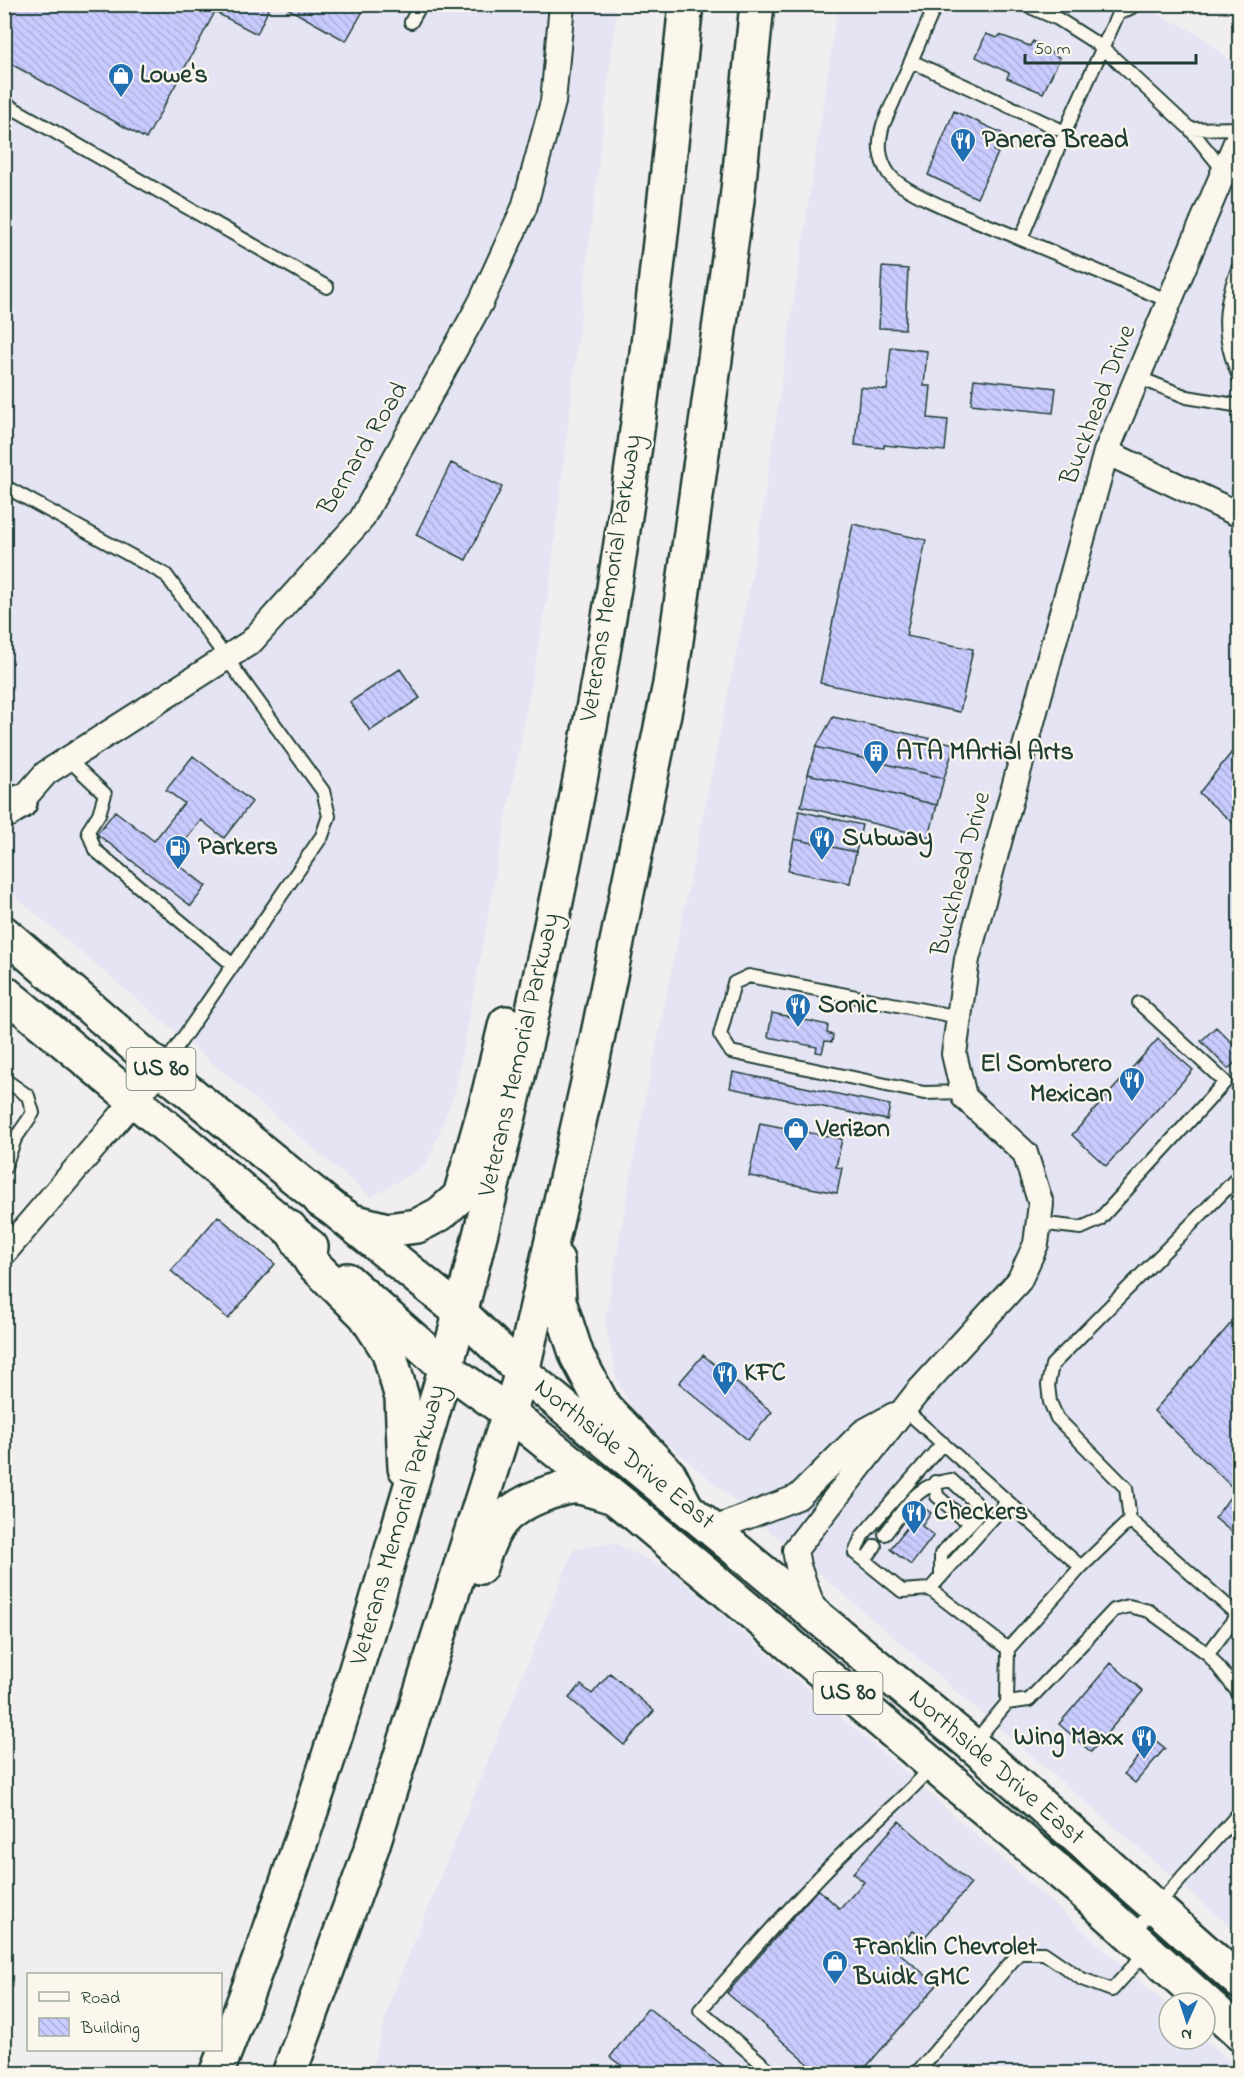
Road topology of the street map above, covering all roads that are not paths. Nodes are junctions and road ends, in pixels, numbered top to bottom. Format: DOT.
graph roads {
  1 [pos="421,4"];
  2 [pos="561,4"];
  3 [pos="686,4"];
  4 [pos="757,4"];
  5 [pos="936,4"];
  6 [pos="1023,4"];
  7 [pos="1138,4"];
  8 [pos="1117,9"];
  9 [pos="411,22"];
  10 [pos="1102,47"];
  11 [pos="911,61"];
  12 [pos="4,103"];
  13 [pos="1239,128"];
  14 [pos="1190,129"];
  15 [pos="1065,132"];
  16 [pos="1239,133"];
  17 [pos="1224,171"];
  18 [pos="1021,239"];
  19 [pos="1239,264"];
  20 [pos="327,287"];
  21 [pos="1169,301"];
  22 [pos="1137,377"];
  23 [pos="1239,379"];
  24 [pos="1239,406"];
  25 [pos="1107,452"];
  26 [pos="4,486"];
  27 [pos="1239,514"];
  28 [pos="226,658"];
  29 [pos="68,759"];
  30 [pos="10,811"];
  31 [pos="573,819"];
  32 [pos="4,916"];
  33 [pos="4,933"];
  34 [pos="233,965"];
  35 [pos="4,992"];
  36 [pos="1139,1003"];
  37 [pos="100,1016"];
  38 [pos="959,1017"];
  39 [pos="161,1069"];
  40 [pos="4,1079"];
  41 [pos="963,1092"];
  42 [pos="134,1101"];
  43 [pos="8,1143"];
  44 [pos="4,1169"];
  45 [pos="1239,1175"];
  46 [pos="321,1200"];
  47 [pos="1038,1223"];
  48 [pos="555,1226"];
  49 [pos="290,1228"];
  50 [pos="4,1253"];
  51 [pos="461,1313"];
  52 [pos="445,1367"];
  53 [pos="522,1372"];
  54 [pos="904,1409"];
  55 [pos="509,1413"];
  56 [pos="943,1443"];
  57 [pos="935,1482"];
  58 [pos="615,1497"];
  59 [pos="1007,1502"];
  60 [pos="405,1505"];
  61 [pos="686,1507"];
  62 [pos="976,1517"];
  63 [pos="1130,1520"];
  64 [pos="714,1529"];
  65 [pos="885,1534"];
  66 [pos="875,1546"];
  67 [pos="865,1560"];
  68 [pos="1081,1567"];
  69 [pos="941,1577"];
  70 [pos="930,1589"];
  71 [pos="817,1616"];
  72 [pos="1238,1616"];
  73 [pos="1008,1649"];
  74 [pos="1208,1654"];
  75 [pos="1239,1695"];
  76 [pos="1007,1703"];
  77 [pos="972,1745"];
  78 [pos="933,1765"];
  79 [pos="1239,1812"];
  80 [pos="1155,1907"];
  81 [pos="1139,1943"];
  82 [pos="331,1959"];
  83 [pos="1239,1982"];
  84 [pos="1239,2033"];
  85 [pos="216,2073"];
  86 [pos="289,2073"];
  87 [pos="774,2073"];
  88 [pos="916,2073"];
  1 -- 9 [label="lane"];
  2 -- 28 [label="street, Bernard Road"];
  3 -- 31 [label="main road, Veterans Memorial Parkway"];
  4 -- 48 [label="main road"];
  5 -- 11 [label="lane"];
  6 -- 10 [label="lane"];
  7 -- 8 [label="lane"];
  8 -- 10 [label="lane"];
  10 -- 14 [label="lane"];
  10 -- 15 [label="lane"];
  11 -- 15 [label="lane"];
  11 -- 18 [label="lane"];
  12 -- 20 [label="lane"];
  13 -- 14 [label="lane"];
  14 -- 17 [label="lane"];
  15 -- 18 [label="lane"];
  16 -- 17 [label="street, Buckhead Drive"];
  17 -- 21 [label="street, Buckhead Drive"];
  18 -- 21 [label="lane"];
  19 -- 23 [label="lane"];
  21 -- 22 [label="street, Buckhead Drive"];
  22 -- 24 [label="lane"];
  22 -- 25 [label="street, Buckhead Drive"];
  25 -- 27 [label="street"];
  25 -- 38 [label="street, Buckhead Drive"];
  26 -- 28 [label="lane"];
  28 -- 29 [label="street, Bernard Road"];
  28 -- 34 [label="lane"];
  29 -- 30 [label="street, Bernard Road"];
  29 -- 34 [label="lane"];
  31 -- 46 [label="main road"];
  31 -- 51 [label="main road, Veterans Memorial Parkway"];
  32 -- 37 [label="main road"];
  33 -- 37 [label="main road, Northside Drive East / US 80"];
  34 -- 39 [label="lane"];
  35 -- 42 [label="main road, Northside Drive East / US 80"];
  36 -- 47 [label="lane"];
  37 -- 39 [label="main road, Northside Drive East / US 80"];
  38 -- 41 [label="street, Buckhead Drive"];
  38 -- 41 [label="lane"];
  39 -- 42 [label="street"];
  39 -- 46 [label="main road, Northside Drive East / US 80"];
  40 -- 43 [label="lane"];
  41 -- 47 [label="street, Buckhead Drive"];
  42 -- 49 [label="main road, Northside Drive East / US 80"];
  42 -- 50 [label="street"];
  43 -- 44 [label="lane"];
  45 -- 63 [label="lane"];
  46 -- 51 [label="main road, Northside Drive East / US 80"];
  47 -- 54 [label="street, Buckhead Drive"];
  48 -- 53 [label="main road"];
  48 -- 61 [label="main road"];
  49 -- 52 [label="main road, Northside Drive East / US 80"];
  49 -- 60 [label="main road"];
  51 -- 52 [label="main road, Veterans Memorial Parkway"];
  51 -- 53 [label="main road, Northside Drive East / US 80"];
  52 -- 55 [label="main road, Northside Drive East / US 80"];
  52 -- 60 [label="main road, Veterans Memorial Parkway"];
  53 -- 55 [label="main road"];
  53 -- 61 [label="main road, Northside Drive East / US 80"];
  54 -- 56 [label="lane"];
  54 -- 64 [label="street, Buckhead Drive"];
  54 -- 71 [label="street, Buckhead Drive"];
  55 -- 58 [label="main road, Northside Drive East / US 80"];
  55 -- 82 [label="main road"];
  56 -- 59 [label="lane"];
  56 -- 67 [label="lane"];
  57 -- 62 [label="lane"];
  57 -- 62 [label="lane"];
  57 -- 65 [label="lane"];
  58 -- 78 [label="main road, Northside Drive East / US 80"];
  58 -- 82 [label="main road"];
  59 -- 68 [label="lane"];
  59 -- 69 [label="lane"];
  60 -- 85 [label="main road, Veterans Memorial Parkway"];
  61 -- 64 [label="main road, Northside Drive East / US 80"];
  62 -- 69 [label="lane"];
  63 -- 68 [label="lane"];
  63 -- 72 [label="lane"];
  64 -- 71 [label="main road, Northside Drive East / US 80"];
  66 -- 67 [label="lane"];
  67 -- 70 [label="lane"];
  68 -- 73 [label="lane"];
  69 -- 70 [label="lane"];
  70 -- 73 [label="lane"];
  71 -- 77 [label="main road, Northside Drive East / US 80"];
  72 -- 74 [label="lane"];
  73 -- 76 [label="lane"];
  74 -- 75 [label="lane"];
  74 -- 76 [label="lane"];
  76 -- 77 [label="lane"];
  77 -- 80 [label="main road, Northside Drive East / US 80"];
  78 -- 81 [label="main road, Northside Drive East / US 80"];
  78 -- 87 [label="lane"];
  79 -- 80 [label="lane"];
  80 -- 81 [label="lane"];
  80 -- 83 [label="main road, Northside Drive East / US 80"];
  81 -- 84 [label="main road, Northside Drive East / US 80"];
  81 -- 88 [label="lane"];
  82 -- 86 [label="main road"];
}
